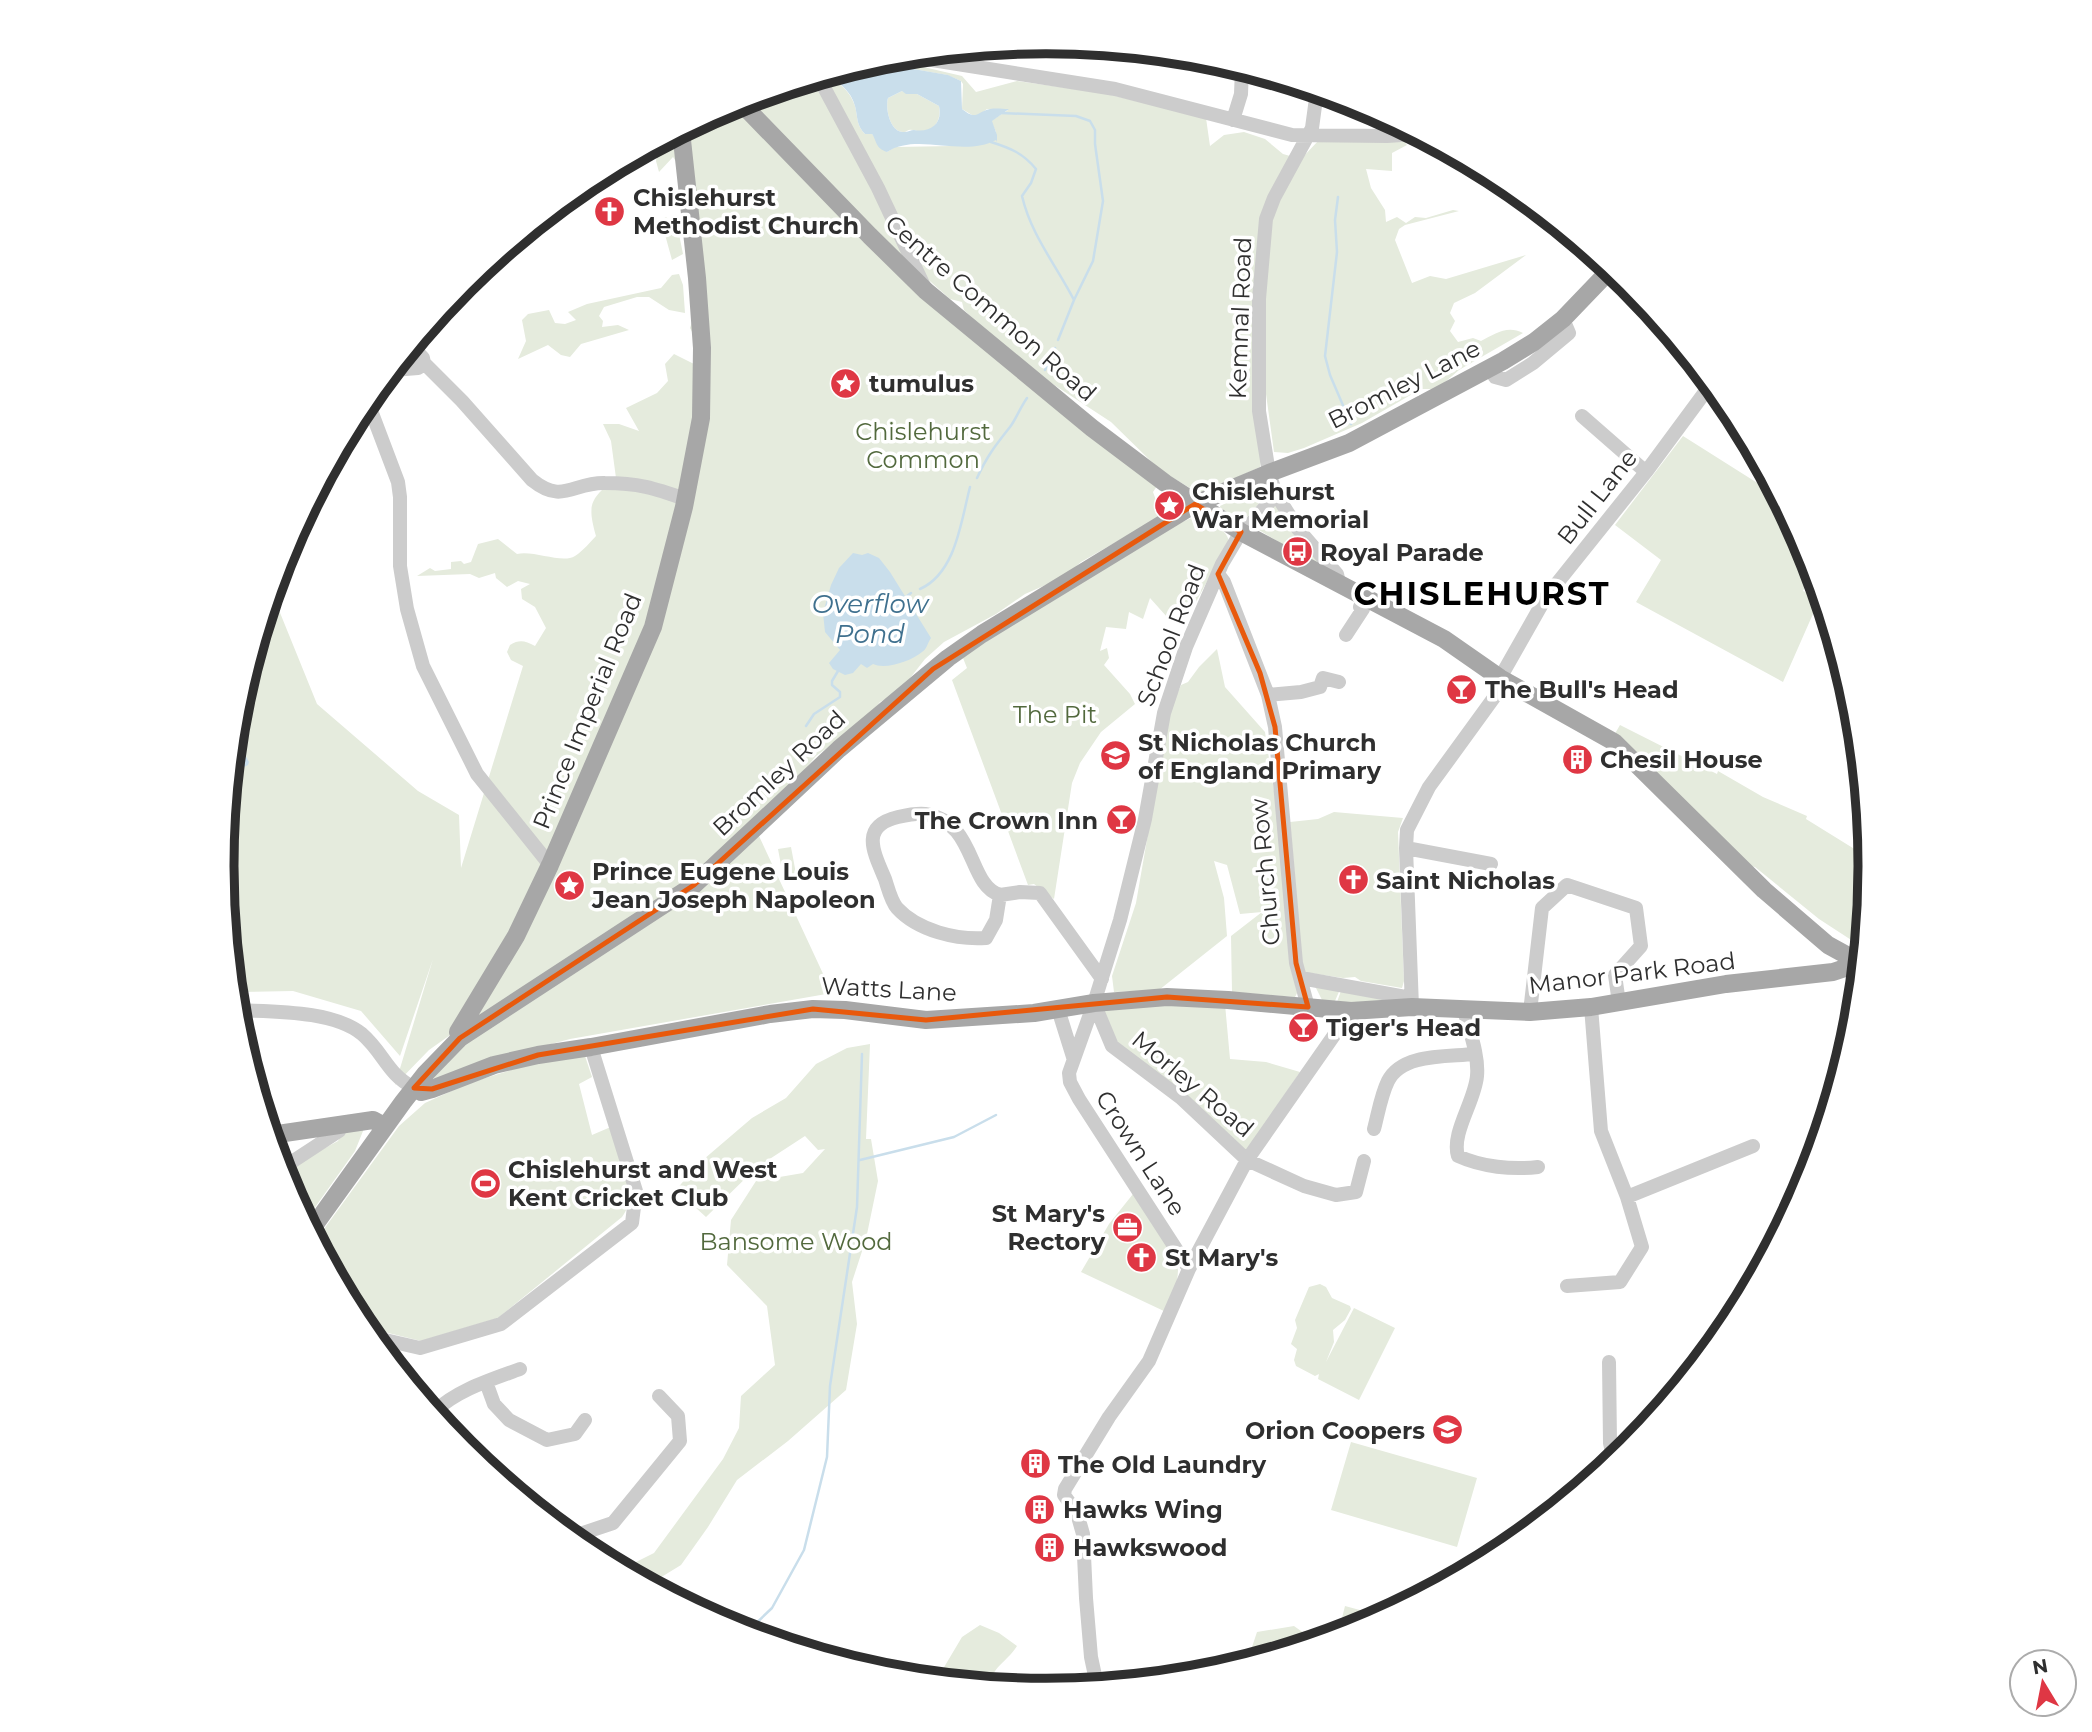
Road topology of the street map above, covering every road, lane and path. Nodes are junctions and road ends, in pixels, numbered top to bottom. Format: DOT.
graph roads {
  1 [pos="937,62"];
  2 [pos="1242,79"];
  3 [pos="823,86"];
  4 [pos="1316,100"];
  5 [pos="749,111"];
  6 [pos="1233,120"];
  7 [pos="1399,135"];
  8 [pos="1307,136"];
  9 [pos="682,141"];
  10 [pos="1604,277"];
  11 [pos="926,291"];
  12 [pos="418,352"];
  13 [pos="424,363"];
  14 [pos="404,369"];
  15 [pos="1705,392"];
  16 [pos="372,414"];
  17 [pos="1582,416"];
  18 [pos="1269,472"];
  19 [pos="1646,472"];
  20 [pos="1276,494"];
  21 [pos="685,499"];
  22 [pos="1195,504"];
  23 [pos="1242,533"];
  24 [pos="1218,574"];
  25 [pos="1339,583"];
  26 [pos="1365,596"];
  27 [pos="1346,635"];
  28 [pos="1503,679"];
  29 [pos="1339,682"];
  30 [pos="1268,695"];
  31 [pos="1406,848"];
  32 [pos="550,864"];
  33 [pos="1491,864"];
  34 [pos="1000,895"];
  35 [pos="1852,958"];
  36 [pos="1852,962"];
  37 [pos="1301,978"];
  38 [pos="1102,979"];
  39 [pos="1094,1003"];
  40 [pos="1412,1003"];
  41 [pos="1619,1003"];
  42 [pos="1317,1007"];
  43 [pos="1591,1007"];
  44 [pos="1058,1009"];
  45 [pos="1464,1010"];
  46 [pos="248,1011"];
  47 [pos="1351,1011"];
  48 [pos="1530,1012"];
  49 [pos="460,1038"];
  50 [pos="1331,1038"];
  51 [pos="591,1047"];
  52 [pos="1474,1054"];
  53 [pos="1073,1057"];
  54 [pos="414,1088"];
  55 [pos="340,1125"];
  56 [pos="384,1126"];
  57 [pos="1374,1129"];
  58 [pos="280,1134"];
  59 [pos="1753,1146"];
  60 [pos="1247,1160"];
  61 [pos="1364,1161"];
  62 [pos="291,1163"];
  63 [pos="1538,1167"];
  64 [pos="1627,1197"];
  65 [pos="317,1222"];
  66 [pos="1189,1269"];
  67 [pos="1567,1286"];
  68 [pos="388,1341"];
  69 [pos="1609,1362"];
  70 [pos="520,1369"];
  71 [pos="486,1382"];
  72 [pos="659,1396"];
  73 [pos="440,1406"];
  74 [pos="585,1420"];
  75 [pos="1611,1448"];
  76 [pos="584,1533"];
  77 [pos="1095,1676"];
  1 -- 6 [label="street"];
  2 -- 6 [label="street"];
  3 -- 11 [label="street"];
  4 -- 8 [label="street, Kemnal Road"];
  5 -- 11 [label="main road, Centre Common Road"];
  6 -- 8 [label="street"];
  7 -- 8 [label="street"];
  8 -- 18 [label="street, Kemnal Road"];
  9 -- 21 [label="main road, Prince Imperial Road"];
  10 -- 18 [label="main road, Bromley Lane"];
  11 -- 22 [label="main road, Centre Common Road"];
  12 -- 13 [label="street"];
  13 -- 14 [label="street"];
  13 -- 21 [label="street"];
  15 -- 19 [label="street, Bull Lane"];
  16 -- 32 [label="street"];
  17 -- 19 [label="street"];
  18 -- 20 [label="street, Kemnal Road"];
  18 -- 22 [label="main road, Bromley Lane"];
  19 -- 28 [label="street, Bull Lane"];
  20 -- 23 [label="street, School Road"];
  20 -- 25 [label="street, Kemnal Road"];
  21 -- 32 [label="main road, Prince Imperial Road"];
  22 -- 23 [label="main road"];
  22 -- 49 [label="main road, Bromley Road"];
  23 -- 24 [label="street, School Road"];
  23 -- 25 [label="main road"];
  24 -- 30 [label="street, Church Row"];
  24 -- 38 [label="street, School Road"];
  25 -- 26 [label="main road"];
  26 -- 27 [label="street"];
  26 -- 28 [label="main road"];
  28 -- 31 [label="street, Bull Lane"];
  28 -- 35 [label="main road"];
  29 -- 30 [label="street"];
  30 -- 37 [label="street, Church Row"];
  31 -- 33 [label="street"];
  31 -- 40 [label="street, Bull Lane"];
  32 -- 49 [label="main road, Prince Imperial Road"];
  34 -- 34 [label="street"];
  34 -- 38 [label="street"];
  36 -- 41 [label="main road, Manor Park Road"];
  37 -- 40 [label="street, Manor Park Road"];
  37 -- 42 [label="street, Church Row"];
  38 -- 39 [label="street, School Road"];
  39 -- 42 [label="main road, Watts Lane"];
  39 -- 44 [label="main road, Watts Lane"];
  39 -- 53 [label="street, Crown Lane"];
  39 -- 60 [label="street, Morley Road"];
  40 -- 45 [label="main road, Manor Park Road"];
  40 -- 47 [label="main road, Watts Lane"];
  41 -- 43 [label="main road, Manor Park Road"];
  41 -- 48 [label="street"];
  42 -- 47 [label="main road, Watts Lane"];
  42 -- 50 [label="street, Church Row"];
  43 -- 48 [label="main road, Manor Park Road"];
  43 -- 64 [label="street"];
  44 -- 51 [label="main road, Watts Lane"];
  44 -- 53 [label="street, Crown Lane"];
  45 -- 48 [label="main road, Manor Park Road"];
  45 -- 52 [label="street"];
  46 -- 54 [label="street"];
  47 -- 50 [label="street"];
  49 -- 54 [label="main road, Bromley Road"];
  50 -- 60 [label="street"];
  51 -- 54 [label="main road, Watts Lane"];
  51 -- 68 [label="street"];
  52 -- 57 [label="street"];
  52 -- 63 [label="street"];
  53 -- 66 [label="street, Crown Lane"];
  54 -- 56 [label="main road, Bromley Road"];
  55 -- 56 [label="main road"];
  55 -- 58 [label="main road"];
  55 -- 62 [label="street"];
  56 -- 65 [label="main road, Bromley Road"];
  59 -- 64 [label="street"];
  60 -- 61 [label="street, Morley Road"];
  60 -- 66 [label="street"];
  64 -- 67 [label="street"];
  66 -- 77 [label="street"];
  69 -- 75 [label="street"];
  70 -- 71 [label="street"];
  71 -- 73 [label="street"];
  71 -- 74 [label="street"];
  72 -- 76 [label="street"];
}
